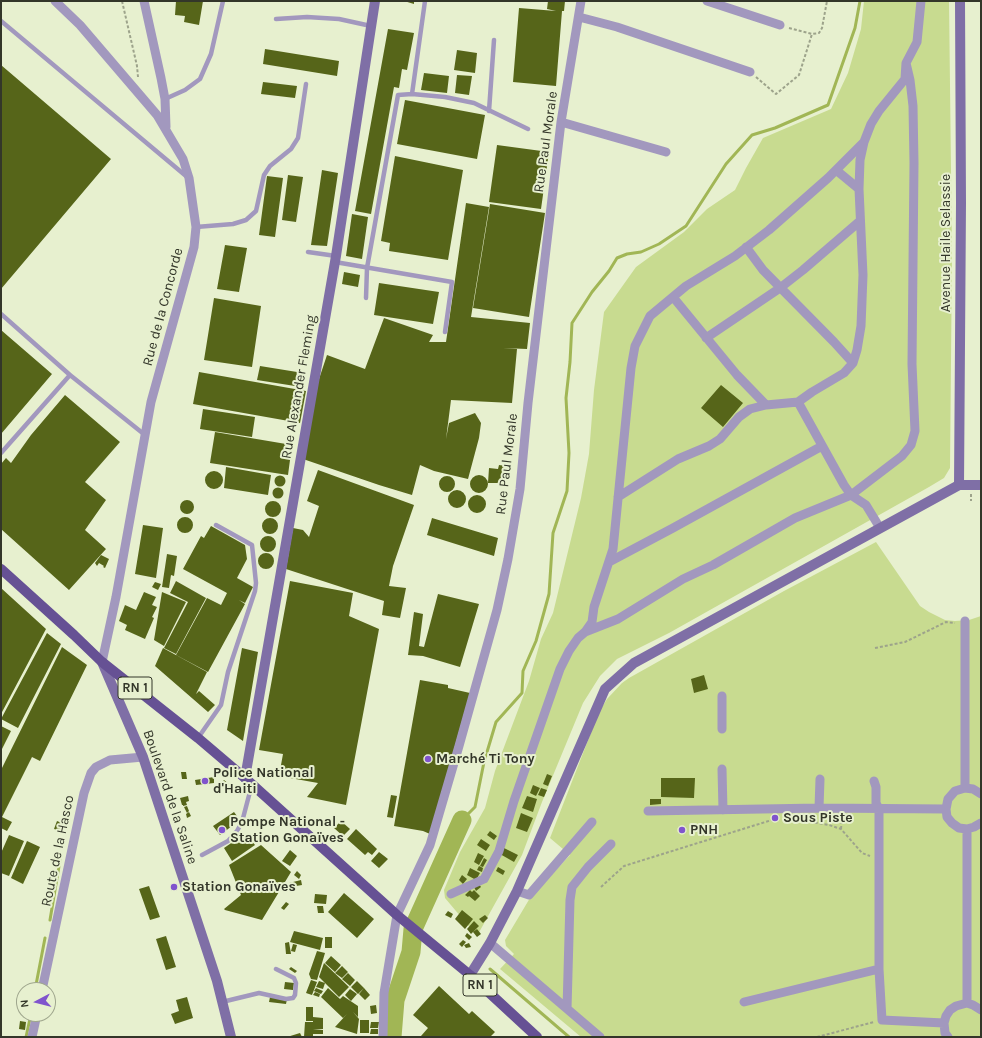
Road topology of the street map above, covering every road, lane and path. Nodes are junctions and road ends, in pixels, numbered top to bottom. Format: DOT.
graph roads {
  1 [pos="55,1"];
  2 [pos="122,1"];
  3 [pos="144,1"];
  4 [pos="223,1"];
  5 [pos="375,1"];
  6 [pos="425,1"];
  7 [pos="581,1"];
  8 [pos="707,1"];
  9 [pos="827,1"];
  10 [pos="921,1"];
  11 [pos="960,1"];
  12 [pos="579,17"];
  13 [pos="276,19"];
  14 [pos="1,21"];
  15 [pos="780,25"];
  16 [pos="371,26"];
  17 [pos="812,34"];
  18 [pos="494,40"];
  19 [pos="906,63"];
  20 [pos="750,72"];
  21 [pos="306,84"];
  22 [pos="139,94"];
  23 [pos="412,94"];
  24 [pos="165,99"];
  25 [pos="489,110"];
  26 [pos="561,122"];
  27 [pos="166,129"];
  28 [pos="528,129"];
  29 [pos="864,142"];
  30 [pos="666,152"];
  31 [pos="836,170"];
  32 [pos="189,178"];
  33 [pos="859,189"];
  34 [pos="860,221"];
  35 [pos="196,226"];
  36 [pos="746,247"];
  37 [pos="308,252"];
  38 [pos="335,259"];
  39 [pos="367,268"];
  40 [pos="780,288"];
  41 [pos="673,297"];
  42 [pos="366,298"];
  43 [pos="1,314"];
  44 [pos="445,332"];
  45 [pos="706,338"];
  46 [pos="853,363"];
  47 [pos="70,375"];
  48 [pos="798,402"];
  49 [pos="766,405"];
  50 [pos="146,434"];
  51 [pos="822,446"];
  52 [pos="1,453"];
  53 [pos="959,485"];
  54 [pos="981,485"];
  55 [pos="852,495"];
  56 [pos="618,497"];
  57 [pos="216,525"];
  58 [pos="880,528"];
  59 [pos="609,562"];
  60 [pos="1,569"];
  61 [pos="964,622"];
  62 [pos="586,632"];
  63 [pos="875,648"];
  64 [pos="102,662"];
  65 [pos="722,696"];
  66 [pos="722,729"];
  67 [pos="198,738"];
  68 [pos="143,758"];
  69 [pos="722,769"];
  70 [pos="820,779"];
  71 [pos="248,781"];
  72 [pos="874,781"];
  73 [pos="966,788"];
  74 [pos="981,794"];
  75 [pos="819,808"];
  76 [pos="879,809"];
  77 [pos="946,809"];
  78 [pos="723,810"];
  79 [pos="648,811"];
  80 [pos="778,818"];
  81 [pos="789,818"];
  82 [pos="592,822"];
  83 [pos="981,823"];
  84 [pos="967,829"];
  85 [pos="611,844"];
  86 [pos="202,855"];
  87 [pos="879,861"];
  88 [pos="601,887"];
  89 [pos="517,891"];
  90 [pos="452,894"];
  91 [pos="397,914"];
  92 [pos="490,943"];
  93 [pos="276,969"];
  94 [pos="879,969"];
  95 [pos="470,975"];
  96 [pos="44,982"];
  97 [pos="222,1002"];
  98 [pos="744,1002"];
  99 [pos="967,1003"];
  100 [pos="567,1009"];
  101 [pos="981,1010"];
  102 [pos="882,1020"];
  103 [pos="35,1022"];
  104 [pos="944,1023"];
  105 [pos="32,1037"];
  106 [pos="231,1037"];
  107 [pos="383,1037"];
  108 [pos="537,1037"];
  109 [pos="600,1037"];
  110 [pos="817,1037"];
  111 [pos="948,1037"];
  1 -- 22 [label="street, Rue de la Concorde"];
  2 -- 22 [label="path"];
  3 -- 24 [label="street"];
  4 -- 24 [label="lane"];
  5 -- 16 [label="street, Rue Alexander Fleming"];
  6 -- 23 [label="lane"];
  7 -- 12 [label="street, Rue Paul Morale"];
  8 -- 15 [label="street"];
  9 -- 17 [label="path"];
  10 -- 19 [label="street"];
  11 -- 53 [label="street, Avenue Haile Selassie"];
  12 -- 20 [label="street"];
  12 -- 26 [label="street, Rue Paul Morale"];
  13 -- 16 [label="lane"];
  14 -- 32 [label="lane"];
  15 -- 17 [label="path"];
  16 -- 38 [label="street, Rue Alexander Fleming"];
  17 -- 20 [label="path"];
  18 -- 25 [label="lane"];
  19 -- 29 [label="street"];
  19 -- 55 [label="street"];
  21 -- 35 [label="lane"];
  22 -- 27 [label="street, Rue de la Concorde"];
  23 -- 25 [label="lane"];
  23 -- 39 [label="lane"];
  24 -- 27 [label="street"];
  25 -- 28 [label="lane"];
  26 -- 30 [label="street"];
  26 -- 91 [label="street, Rue Paul Morale"];
  27 -- 32 [label="street, Rue de la Concorde"];
  29 -- 31 [label="street"];
  29 -- 33 [label="street"];
  31 -- 33 [label="street"];
  31 -- 36 [label="street"];
  32 -- 35 [label="street, Rue de la Concorde"];
  33 -- 34 [label="street"];
  34 -- 40 [label="street"];
  34 -- 46 [label="street"];
  35 -- 50 [label="street, Rue de la Concorde"];
  36 -- 40 [label="street"];
  36 -- 41 [label="street"];
  37 -- 38 [label="lane"];
  38 -- 39 [label="lane"];
  38 -- 71 [label="street, Rue Alexander Fleming"];
  39 -- 42 [label="lane"];
  39 -- 44 [label="lane"];
  40 -- 45 [label="street"];
  40 -- 46 [label="street"];
  41 -- 45 [label="street"];
  41 -- 56 [label="street"];
  43 -- 47 [label="lane"];
  45 -- 49 [label="street"];
  46 -- 48 [label="street"];
  47 -- 50 [label="lane"];
  47 -- 52 [label="lane"];
  48 -- 49 [label="street"];
  48 -- 51 [label="street"];
  49 -- 56 [label="street"];
  50 -- 64 [label="street, Rue de la Concorde"];
  51 -- 55 [label="street"];
  51 -- 59 [label="street"];
  53 -- 54 [label="street"];
  53 -- 58 [label="street"];
  55 -- 58 [label="street"];
  55 -- 62 [label="street"];
  56 -- 59 [label="street"];
  57 -- 67 [label="lane"];
  58 -- 89 [label="street"];
  59 -- 62 [label="street"];
  60 -- 64 [label="main road, RN 1"];
  61 -- 63 [label="path"];
  61 -- 73 [label="street"];
  62 -- 90 [label="street"];
  64 -- 67 [label="main road, RN 1"];
  64 -- 68 [label="street, Boulevard de la Saline"];
  65 -- 66 [label="street"];
  67 -- 71 [label="main road, RN 1"];
  68 -- 96 [label="street, Route de la Hasco"];
  68 -- 97 [label="street, Boulevard de la Saline"];
  69 -- 78 [label="street"];
  70 -- 75 [label="street"];
  71 -- 86 [label="lane"];
  71 -- 91 [label="main road, RN 1"];
  72 -- 76 [label="street"];
  73 -- 74 [label="street"];
  73 -- 77 [label="street"];
  75 -- 76 [label="street"];
  75 -- 78 [label="street"];
  76 -- 77 [label="street"];
  76 -- 87 [label="street"];
  77 -- 84 [label="street"];
  78 -- 79 [label="street"];
  80 -- 88 [label="path"];
  81 -- 87 [label="path"];
  82 -- 89 [label="street"];
  83 -- 84 [label="street"];
  84 -- 99 [label="street"];
  85 -- 100 [label="street"];
  87 -- 94 [label="street"];
  89 -- 92 [label="street"];
  91 -- 95 [label="main road, RN 1"];
  91 -- 107 [label="street, Rue Paul Morale"];
  92 -- 95 [label="street"];
  92 -- 100 [label="street"];
  93 -- 97 [label="lane"];
  94 -- 98 [label="street"];
  94 -- 102 [label="street"];
  95 -- 108 [label="main road, RN 1"];
  97 -- 106 [label="street, Boulevard de la Saline"];
  99 -- 101 [label="street"];
  99 -- 104 [label="street"];
  100 -- 109 [label="street"];
  102 -- 104 [label="street"];
  102 -- 110 [label="path"];
  103 -- 105 [label="street"];
  104 -- 111 [label="street"];
}
